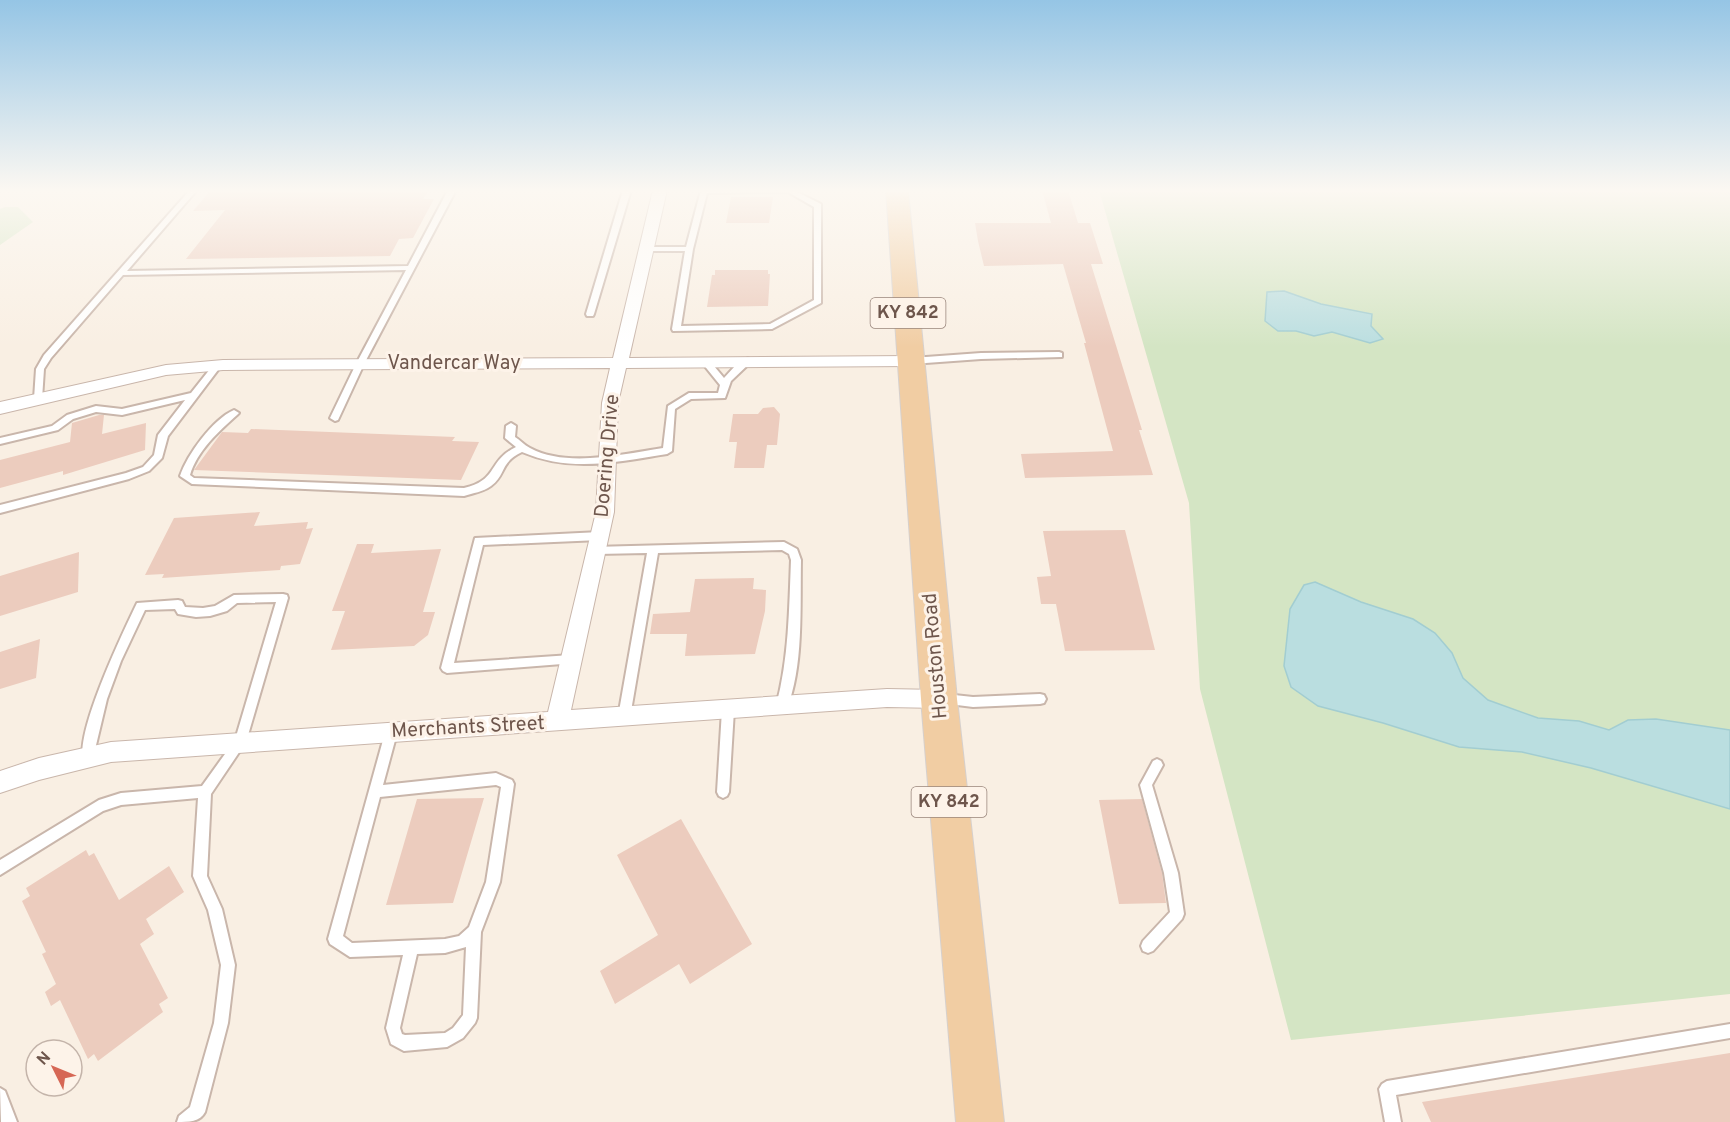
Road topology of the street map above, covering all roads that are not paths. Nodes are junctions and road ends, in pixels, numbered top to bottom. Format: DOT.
graph roads {
  1 [pos="147,242"];
  2 [pos="424,242"];
  3 [pos="611,242"];
  4 [pos="648,242"];
  5 [pos="691,242"];
  6 [pos="818,242"];
  7 [pos="902,242"];
  8 [pos="646,249"];
  9 [pos="689,249"];
  10 [pos="411,268"];
  11 [pos="120,273"];
  12 [pos="590,314"];
  13 [pos="1059,355"];
  14 [pos="748,361"];
  15 [pos="912,361"];
  16 [pos="706,362"];
  17 [pos="620,363"];
  18 [pos="360,364"];
  19 [pos="217,366"];
  20 [pos="723,382"];
  21 [pos="192,396"];
  22 [pos="38,399"];
  23 [pos="0,408"];
  24 [pos="234,413"];
  25 [pos="335,418"];
  26 [pos="512,426"];
  27 [pos="0,441"];
  28 [pos="521,449"];
  29 [pos="608,458"];
  30 [pos="0,509"];
  31 [pos="598,543"];
  32 [pos="653,549"];
  33 [pos="572,660"];
  34 [pos="939,699"];
  35 [pos="1040,699"];
  36 [pos="782,706"];
  37 [pos="728,710"];
  38 [pos="624,717"];
  39 [pos="557,722"];
  40 [pos="391,733"];
  41 [pos="240,742"];
  42 [pos="88,758"];
  43 [pos="1157,765"];
  44 [pos="0,782"];
  45 [pos="377,791"];
  46 [pos="205,792"];
  47 [pos="723,792"];
  48 [pos="0,868"];
  49 [pos="474,932"];
  50 [pos="1148,946"];
  51 [pos="412,947"];
  52 [pos="1730,1031"];
  53 [pos="0,1096"];
  54 [pos="9,1122"];
  55 [pos="185,1122"];
  56 [pos="980,1122"];
  57 [pos="1394,1122"];
  1 -- 11 [label="lane"];
  2 -- 10 [label="lane"];
  3 -- 12 [label="lane"];
  4 -- 8 [label="street, Doering Drive"];
  5 -- 9 [label="lane"];
  6 -- 9 [label="lane"];
  7 -- 15 [label="main road, Houston Road / KY 842"];
  8 -- 9 [label="lane"];
  8 -- 17 [label="street, Doering Drive"];
  10 -- 11 [label="lane"];
  10 -- 18 [label="lane"];
  11 -- 22 [label="lane"];
  13 -- 15 [label="lane"];
  14 -- 15 [label="street, Vandercar Way"];
  14 -- 16 [label="street, Vandercar Way"];
  14 -- 20 [label="lane"];
  15 -- 34 [label="main road, Houston Road / KY 842"];
  16 -- 17 [label="street, Vandercar Way"];
  16 -- 20 [label="lane"];
  17 -- 18 [label="street, Vandercar Way"];
  17 -- 29 [label="street, Doering Drive"];
  18 -- 19 [label="street, Vandercar Way"];
  18 -- 25 [label="lane"];
  19 -- 21 [label="lane"];
  19 -- 22 [label="street, Vandercar Way"];
  20 -- 29 [label="lane"];
  21 -- 27 [label="lane"];
  21 -- 30 [label="lane"];
  22 -- 23 [label="street, Vandercar Way"];
  24 -- 28 [label="lane"];
  26 -- 28 [label="lane"];
  28 -- 29 [label="lane"];
  29 -- 31 [label="street, Doering Drive"];
  31 -- 32 [label="lane"];
  31 -- 33 [label="street, Doering Drive"];
  31 -- 33 [label="lane"];
  32 -- 36 [label="lane"];
  32 -- 38 [label="lane"];
  33 -- 39 [label="street, Doering Drive"];
  34 -- 35 [label="lane"];
  34 -- 36 [label="street, Merchants Street"];
  34 -- 56 [label="main road, Houston Road / KY 842"];
  36 -- 37 [label="street, Merchants Street"];
  37 -- 38 [label="street, Merchants Street"];
  37 -- 47 [label="lane"];
  38 -- 39 [label="street, Merchants Street"];
  39 -- 40 [label="street, Merchants Street"];
  40 -- 41 [label="street, Merchants Street"];
  40 -- 45 [label="lane"];
  41 -- 42 [label="street, Merchants Street"];
  41 -- 42 [label="lane"];
  41 -- 46 [label="lane"];
  42 -- 44 [label="street, Merchants Street"];
  43 -- 50 [label="lane"];
  45 -- 49 [label="lane"];
  45 -- 51 [label="lane"];
  46 -- 48 [label="lane"];
  46 -- 55 [label="lane"];
  49 -- 51 [label="lane"];
  49 -- 51 [label="lane"];
  52 -- 57 [label="lane"];
  53 -- 54 [label="lane"];
}
